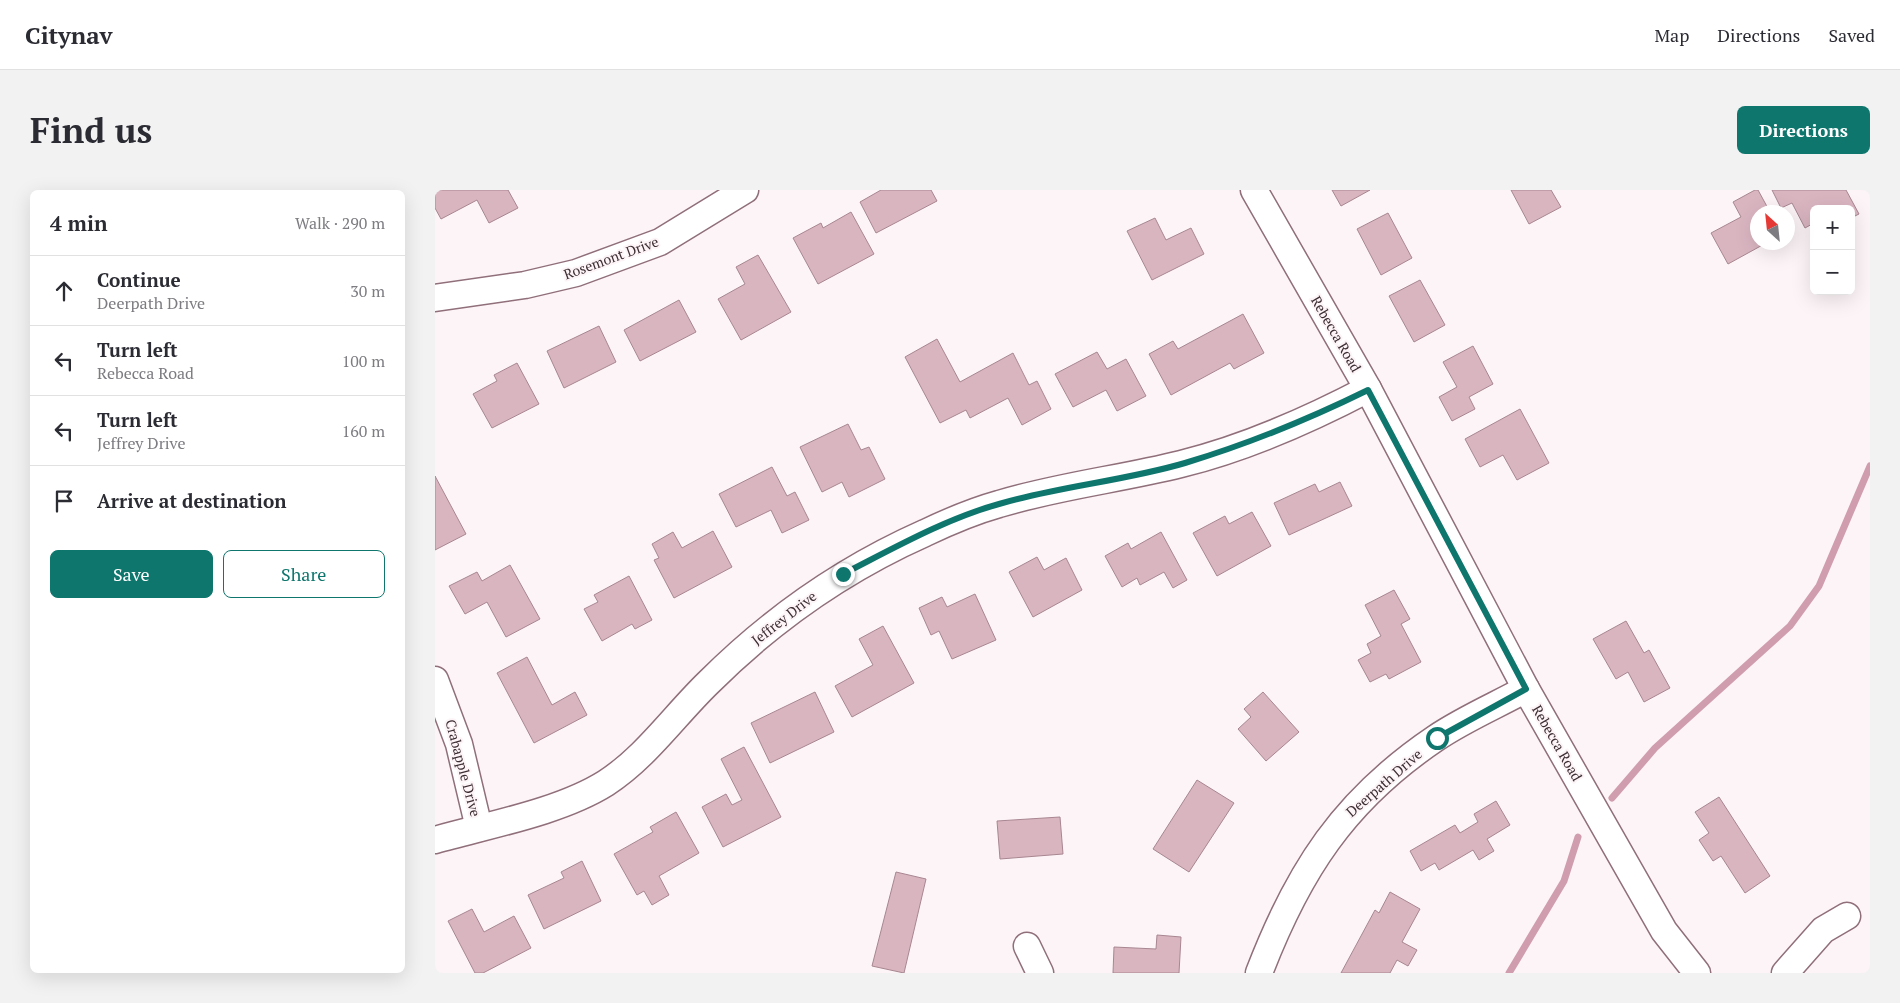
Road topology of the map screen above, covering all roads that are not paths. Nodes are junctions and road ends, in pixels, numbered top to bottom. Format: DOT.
graph roads {
  1 [pos="745,190"];
  2 [pos="1254,190"];
  3 [pos="435,298"];
  4 [pos="1368,390"];
  5 [pos="435,680"];
  6 [pos="1526,689"];
  7 [pos="479,828"];
  8 [pos="435,840"];
  9 [pos="1847,916"];
  10 [pos="1027,946"];
  11 [pos="1040,973"];
  12 [pos="1259,973"];
  13 [pos="1697,973"];
  14 [pos="1785,973"];
  1 -- 3 [label="street, Rosemont Drive"];
  2 -- 4 [label="street, Rebecca Road"];
  4 -- 6 [label="street, Rebecca Road"];
  4 -- 7 [label="street, Jeffrey Drive"];
  5 -- 7 [label="street, Crabapple Drive"];
  6 -- 12 [label="street, Deerpath Drive"];
  6 -- 13 [label="street, Rebecca Road"];
  7 -- 8 [label="street, Jeffrey Drive"];
  9 -- 14 [label="street"];
  10 -- 11 [label="street"];
}
